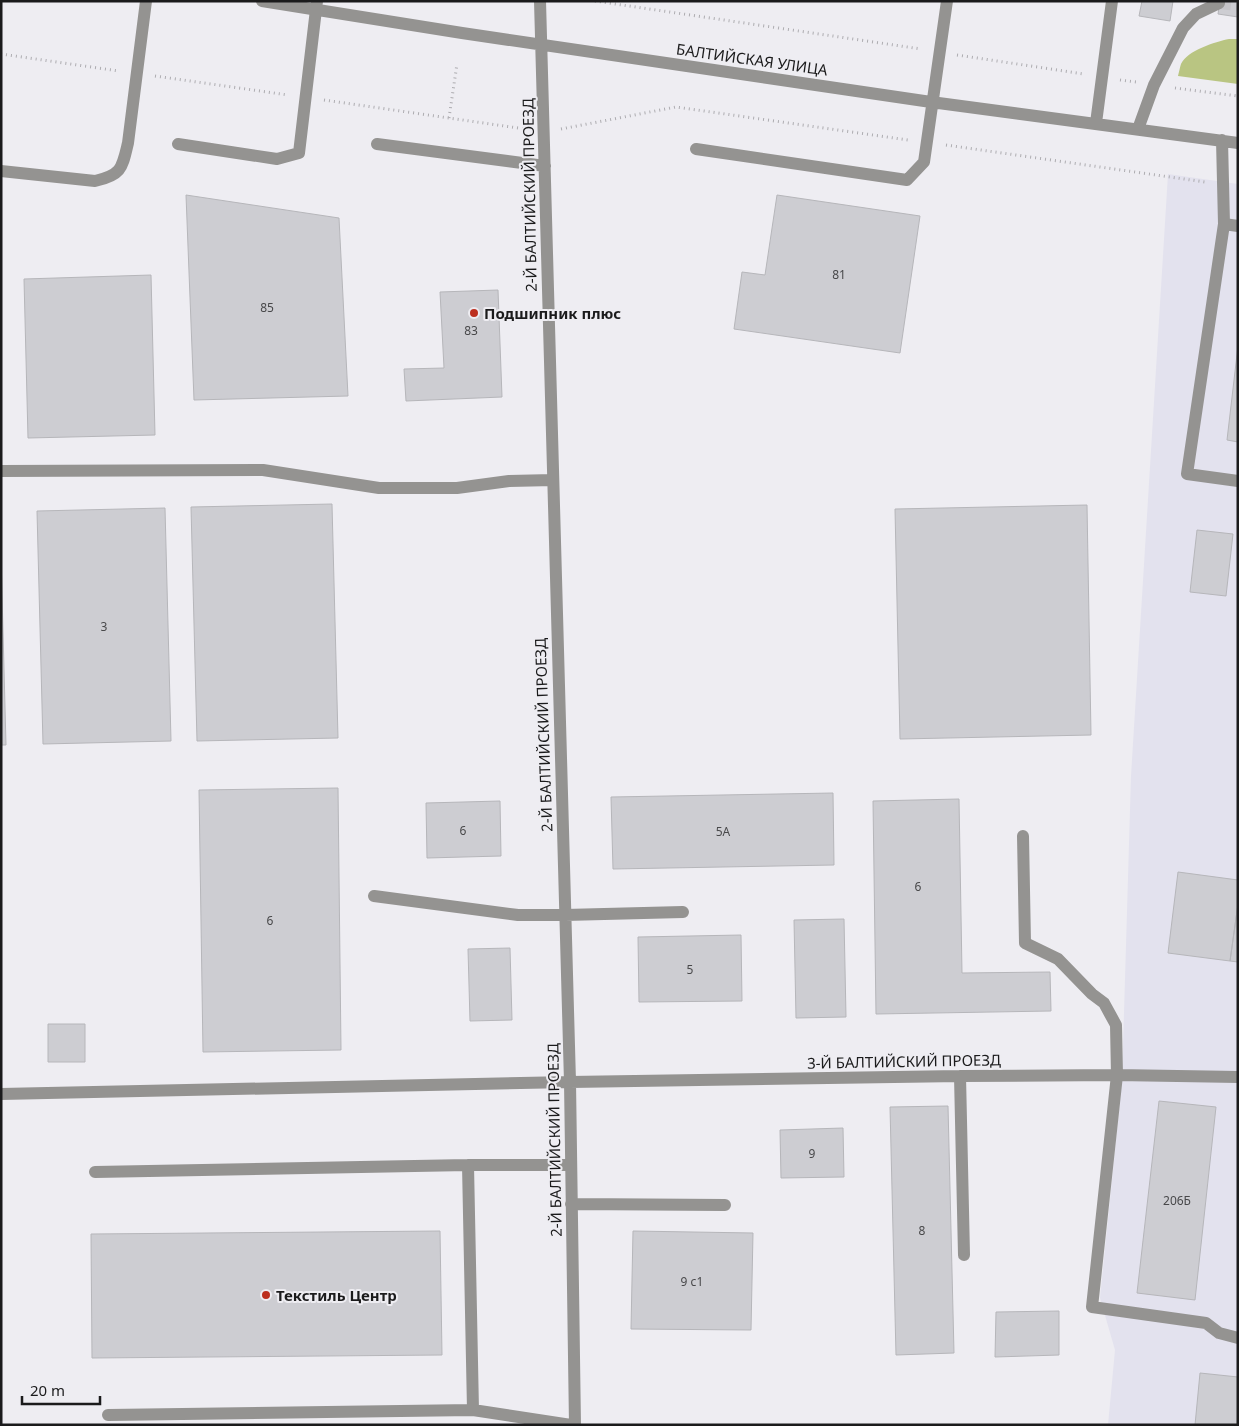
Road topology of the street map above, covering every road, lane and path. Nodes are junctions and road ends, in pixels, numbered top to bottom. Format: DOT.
graph roads {
  1 [pos="146,1"];
  2 [pos="262,1"];
  3 [pos="540,1"];
  4 [pos="596,1"];
  5 [pos="947,1"];
  6 [pos="1112,1"];
  7 [pos="1219,3"];
  8 [pos="316,5"];
  9 [pos="541,44"];
  10 [pos="939,52"];
  11 [pos="1,54"];
  12 [pos="457,64"];
  13 [pos="137,74"];
  14 [pos="1103,77"];
  15 [pos="1154,85"];
  16 [pos="1238,96"];
  17 [pos="306,97"];
  18 [pos="931,102"];
  19 [pos="450,118"];
  20 [pos="1096,123"];
  21 [pos="1138,130"];
  22 [pos="544,132"];
  23 [pos="1222,140"];
  24 [pos="926,142"];
  25 [pos="1238,143"];
  26 [pos="178,144"];
  27 [pos="378,144"];
  28 [pos="696,149"];
  29 [pos="545,166"];
  30 [pos="1,170"];
  31 [pos="1222,184"];
  32 [pos="1224,224"];
  33 [pos="1238,226"];
  34 [pos="1,471"];
  35 [pos="553,480"];
  36 [pos="1238,481"];
  37 [pos="1023,836"];
  38 [pos="374,896"];
  39 [pos="683,912"];
  40 [pos="565,915"];
  41 [pos="1117,1075"];
  42 [pos="960,1076"];
  43 [pos="1238,1077"];
  44 [pos="570,1082"];
  45 [pos="1,1094"];
  46 [pos="571,1165"];
  47 [pos="468,1166"];
  48 [pos="95,1172"];
  49 [pos="571,1204"];
  50 [pos="725,1205"];
  51 [pos="964,1255"];
  52 [pos="1238,1338"];
  53 [pos="472,1410"];
  54 [pos="108,1415"];
  55 [pos="571,1425"];
  56 [pos="575,1425"];
  1 -- 13 [label="street"];
  2 -- 8 [label="street, БАЛТИЙСКАЯ УЛИЦА"];
  3 -- 9 [label="street, 2-Й БАЛТИЙСКИЙ ПРОЕЗД"];
  4 -- 10 [label="path"];
  5 -- 10 [label="street"];
  6 -- 14 [label="street"];
  7 -- 15 [label="street"];
  8 -- 9 [label="street, БАЛТИЙСКАЯ УЛИЦА"];
  8 -- 17 [label="street"];
  9 -- 18 [label="street, БАЛТИЙСКАЯ УЛИЦА"];
  9 -- 22 [label="street, 2-Й БАЛТИЙСКИЙ ПРОЕЗД"];
  10 -- 14 [label="path"];
  10 -- 18 [label="street"];
  11 -- 13 [label="path"];
  12 -- 19 [label="path"];
  13 -- 17 [label="path"];
  13 -- 30 [label="street"];
  14 -- 15 [label="path"];
  14 -- 20 [label="street"];
  15 -- 16 [label="path"];
  15 -- 21 [label="street"];
  17 -- 19 [label="path"];
  17 -- 26 [label="street"];
  18 -- 20 [label="street, БАЛТИЙСКАЯ УЛИЦА"];
  18 -- 24 [label="street"];
  19 -- 22 [label="path"];
  20 -- 21 [label="street, БАЛТИЙСКАЯ УЛИЦА"];
  21 -- 23 [label="street, БАЛТИЙСКАЯ УЛИЦА"];
  22 -- 24 [label="path"];
  22 -- 29 [label="street, 2-Й БАЛТИЙСКИЙ ПРОЕЗД"];
  23 -- 25 [label="street, БАЛТИЙСКАЯ УЛИЦА"];
  23 -- 31 [label="street"];
  24 -- 28 [label="street"];
  24 -- 31 [label="path"];
  27 -- 29 [label="street"];
  29 -- 35 [label="street, 2-Й БАЛТИЙСКИЙ ПРОЕЗД"];
  31 -- 32 [label="street"];
  32 -- 33 [label="street"];
  32 -- 36 [label="street"];
  34 -- 35 [label="street"];
  35 -- 40 [label="street, 2-Й БАЛТИЙСКИЙ ПРОЕЗД"];
  37 -- 41 [label="street"];
  38 -- 40 [label="street"];
  39 -- 40 [label="street"];
  40 -- 44 [label="street, 2-Й БАЛТИЙСКИЙ ПРОЕЗД"];
  41 -- 42 [label="street, 3-Й БАЛТИЙСКИЙ ПРОЕЗД"];
  41 -- 43 [label="street, 3-Й БАЛТИЙСКИЙ ПРОЕЗД"];
  41 -- 52 [label="street"];
  42 -- 44 [label="street, 3-Й БАЛТИЙСКИЙ ПРОЕЗД"];
  42 -- 51 [label="street"];
  44 -- 45 [label="street, 3-Й БАЛТИЙСКИЙ ПРОЕЗД"];
  44 -- 46 [label="street, 2-Й БАЛТИЙСКИЙ ПРОЕЗД"];
  46 -- 47 [label="street"];
  46 -- 49 [label="street, 2-Й БАЛТИЙСКИЙ ПРОЕЗД"];
  47 -- 48 [label="street"];
  47 -- 53 [label="street"];
  49 -- 50 [label="street"];
  49 -- 56 [label="street, 2-Й БАЛТИЙСКИЙ ПРОЕЗД"];
  53 -- 54 [label="street"];
  53 -- 55 [label="street"];
}
